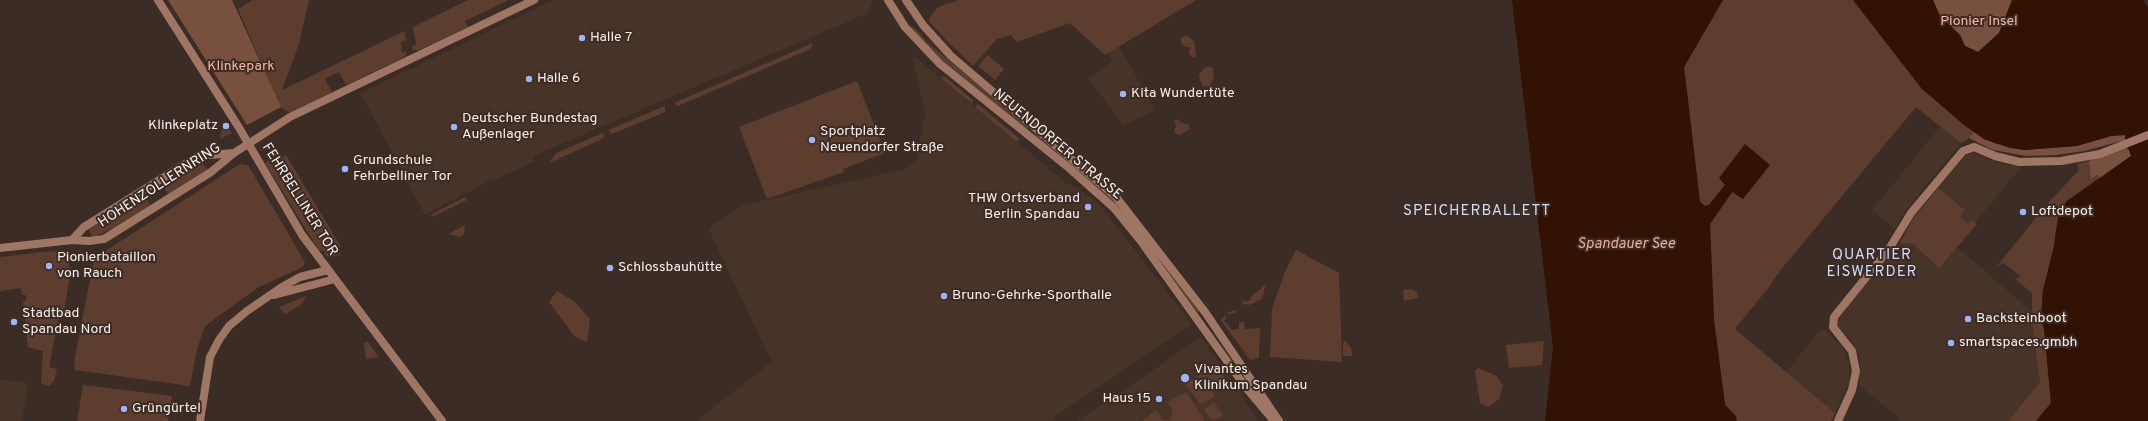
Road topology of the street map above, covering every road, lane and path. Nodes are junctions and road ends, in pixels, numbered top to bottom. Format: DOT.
graph roads {
  1 [pos="158,0"];
  2 [pos="534,0"];
  3 [pos="888,0"];
  4 [pos="906,0"];
  5 [pos="2148,135"];
  6 [pos="249,144"];
  7 [pos="234,153"];
  8 [pos="72,240"];
  9 [pos="0,248"];
  10 [pos="328,270"];
  11 [pos="335,279"];
  12 [pos="269,296"];
  13 [pos="1257,394"];
  14 [pos="200,421"];
  15 [pos="442,421"];
  16 [pos="1274,421"];
  17 [pos="1279,421"];
  18 [pos="1838,421"];
  1 -- 6 [label="main road, FEHRBELLINER TOR"];
  2 -- 6 [label="main road, HOHENZOLLERNRING"];
  3 -- 13 [label="main road, NEUENDORFER STRASSE"];
  4 -- 13 [label="main road, NEUENDORFER STRASSE"];
  5 -- 18 [label="main road"];
  6 -- 7 [label="main road, HOHENZOLLERNRING"];
  6 -- 10 [label="main road, FEHRBELLINER TOR"];
  7 -- 8 [label="main road, HOHENZOLLERNRING"];
  7 -- 8 [label="main road, HOHENZOLLERNRING"];
  8 -- 9 [label="main road"];
  10 -- 11 [label="main road, FEHRBELLINER TOR"];
  10 -- 12 [label="main road"];
  11 -- 12 [label="main road"];
  11 -- 15 [label="main road, FEHRBELLINER TOR"];
  12 -- 14 [label="main road"];
  13 -- 16 [label="main road, NEUENDORFER STRASSE"];
  13 -- 17 [label="main road, NEUENDORFER STRASSE"];
}
